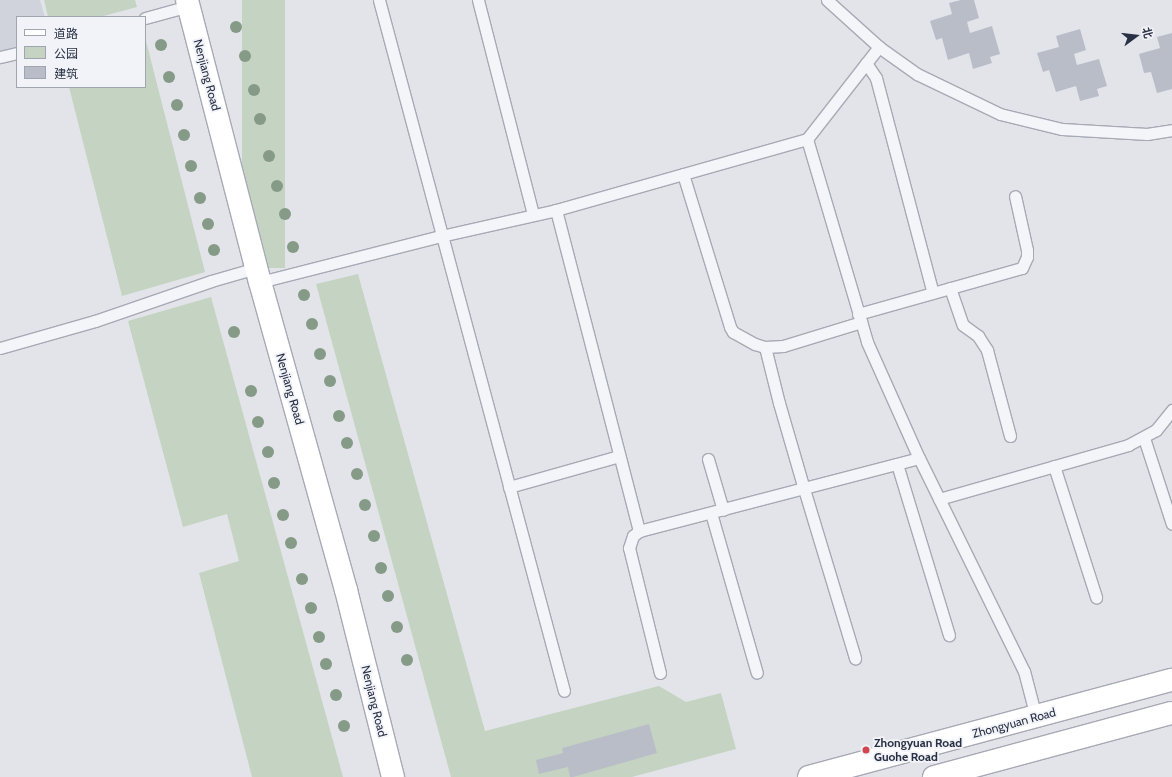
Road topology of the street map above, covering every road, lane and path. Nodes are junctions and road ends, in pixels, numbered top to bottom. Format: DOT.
graph roads {
  1 [pos="379,0"];
  2 [pos="478,0"];
  3 [pos="827,0"];
  4 [pos="188,3"];
  5 [pos="146,18"];
  6 [pos="878,48"];
  7 [pos="16,53"];
  8 [pos="0,57"];
  9 [pos="866,64"];
  10 [pos="1172,130"];
  11 [pos="807,139"];
  12 [pos="683,174"];
  13 [pos="1015,196"];
  14 [pos="556,210"];
  15 [pos="533,214"];
  16 [pos="441,236"];
  17 [pos="258,275"];
  18 [pos="950,288"];
  19 [pos="933,293"];
  20 [pos="860,318"];
  21 [pos="765,347"];
  22 [pos="0,348"];
  23 [pos="1172,410"];
  24 [pos="1010,436"];
  25 [pos="1144,438"];
  26 [pos="619,456"];
  27 [pos="919,458"];
  28 [pos="708,459"];
  29 [pos="898,464"];
  30 [pos="1054,466"];
  31 [pos="509,487"];
  32 [pos="804,489"];
  33 [pos="939,499"];
  34 [pos="723,510"];
  35 [pos="711,513"];
  36 [pos="1172,524"];
  37 [pos="639,531"];
  38 [pos="1096,597"];
  39 [pos="949,635"];
  40 [pos="855,658"];
  41 [pos="660,673"];
  42 [pos="757,673"];
  43 [pos="1172,680"];
  44 [pos="564,691"];
  45 [pos="1172,713"];
  46 [pos="1036,717"];
  47 [pos="393,777"];
  48 [pos="810,777"];
  49 [pos="934,777"];
  1 -- 16 [label="lane"];
  2 -- 15 [label="lane"];
  3 -- 6 [label="lane"];
  4 -- 5 [label="lane"];
  4 -- 17 [label="main road, Nenjiang Road"];
  6 -- 9 [label="lane"];
  6 -- 10 [label="lane"];
  7 -- 8 [label="lane"];
  9 -- 11 [label="lane"];
  9 -- 19 [label="lane"];
  11 -- 12 [label="lane"];
  11 -- 20 [label="lane"];
  12 -- 14 [label="lane"];
  12 -- 21 [label="lane"];
  13 -- 18 [label="lane"];
  14 -- 15 [label="lane"];
  14 -- 26 [label="lane"];
  15 -- 16 [label="lane"];
  16 -- 17 [label="lane"];
  16 -- 31 [label="lane"];
  17 -- 22 [label="lane"];
  17 -- 47 [label="main road, Nenjiang Road"];
  18 -- 19 [label="lane"];
  18 -- 24 [label="lane"];
  19 -- 20 [label="lane"];
  20 -- 21 [label="lane"];
  20 -- 27 [label="lane"];
  21 -- 32 [label="lane"];
  23 -- 25 [label="lane"];
  25 -- 30 [label="lane"];
  25 -- 36 [label="lane"];
  26 -- 31 [label="lane"];
  26 -- 37 [label="lane"];
  27 -- 29 [label="lane"];
  27 -- 33 [label="lane"];
  28 -- 34 [label="lane"];
  29 -- 32 [label="lane"];
  29 -- 39 [label="lane"];
  30 -- 33 [label="lane"];
  30 -- 38 [label="lane"];
  31 -- 44 [label="lane"];
  32 -- 34 [label="lane"];
  32 -- 40 [label="lane"];
  33 -- 46 [label="lane"];
  34 -- 35 [label="lane"];
  35 -- 37 [label="lane"];
  35 -- 42 [label="lane"];
  37 -- 41 [label="lane"];
  43 -- 46 [label="main road, Zhongyuan Road"];
  45 -- 49 [label="main road"];
  46 -- 48 [label="main road, Zhongyuan Road"];
}
